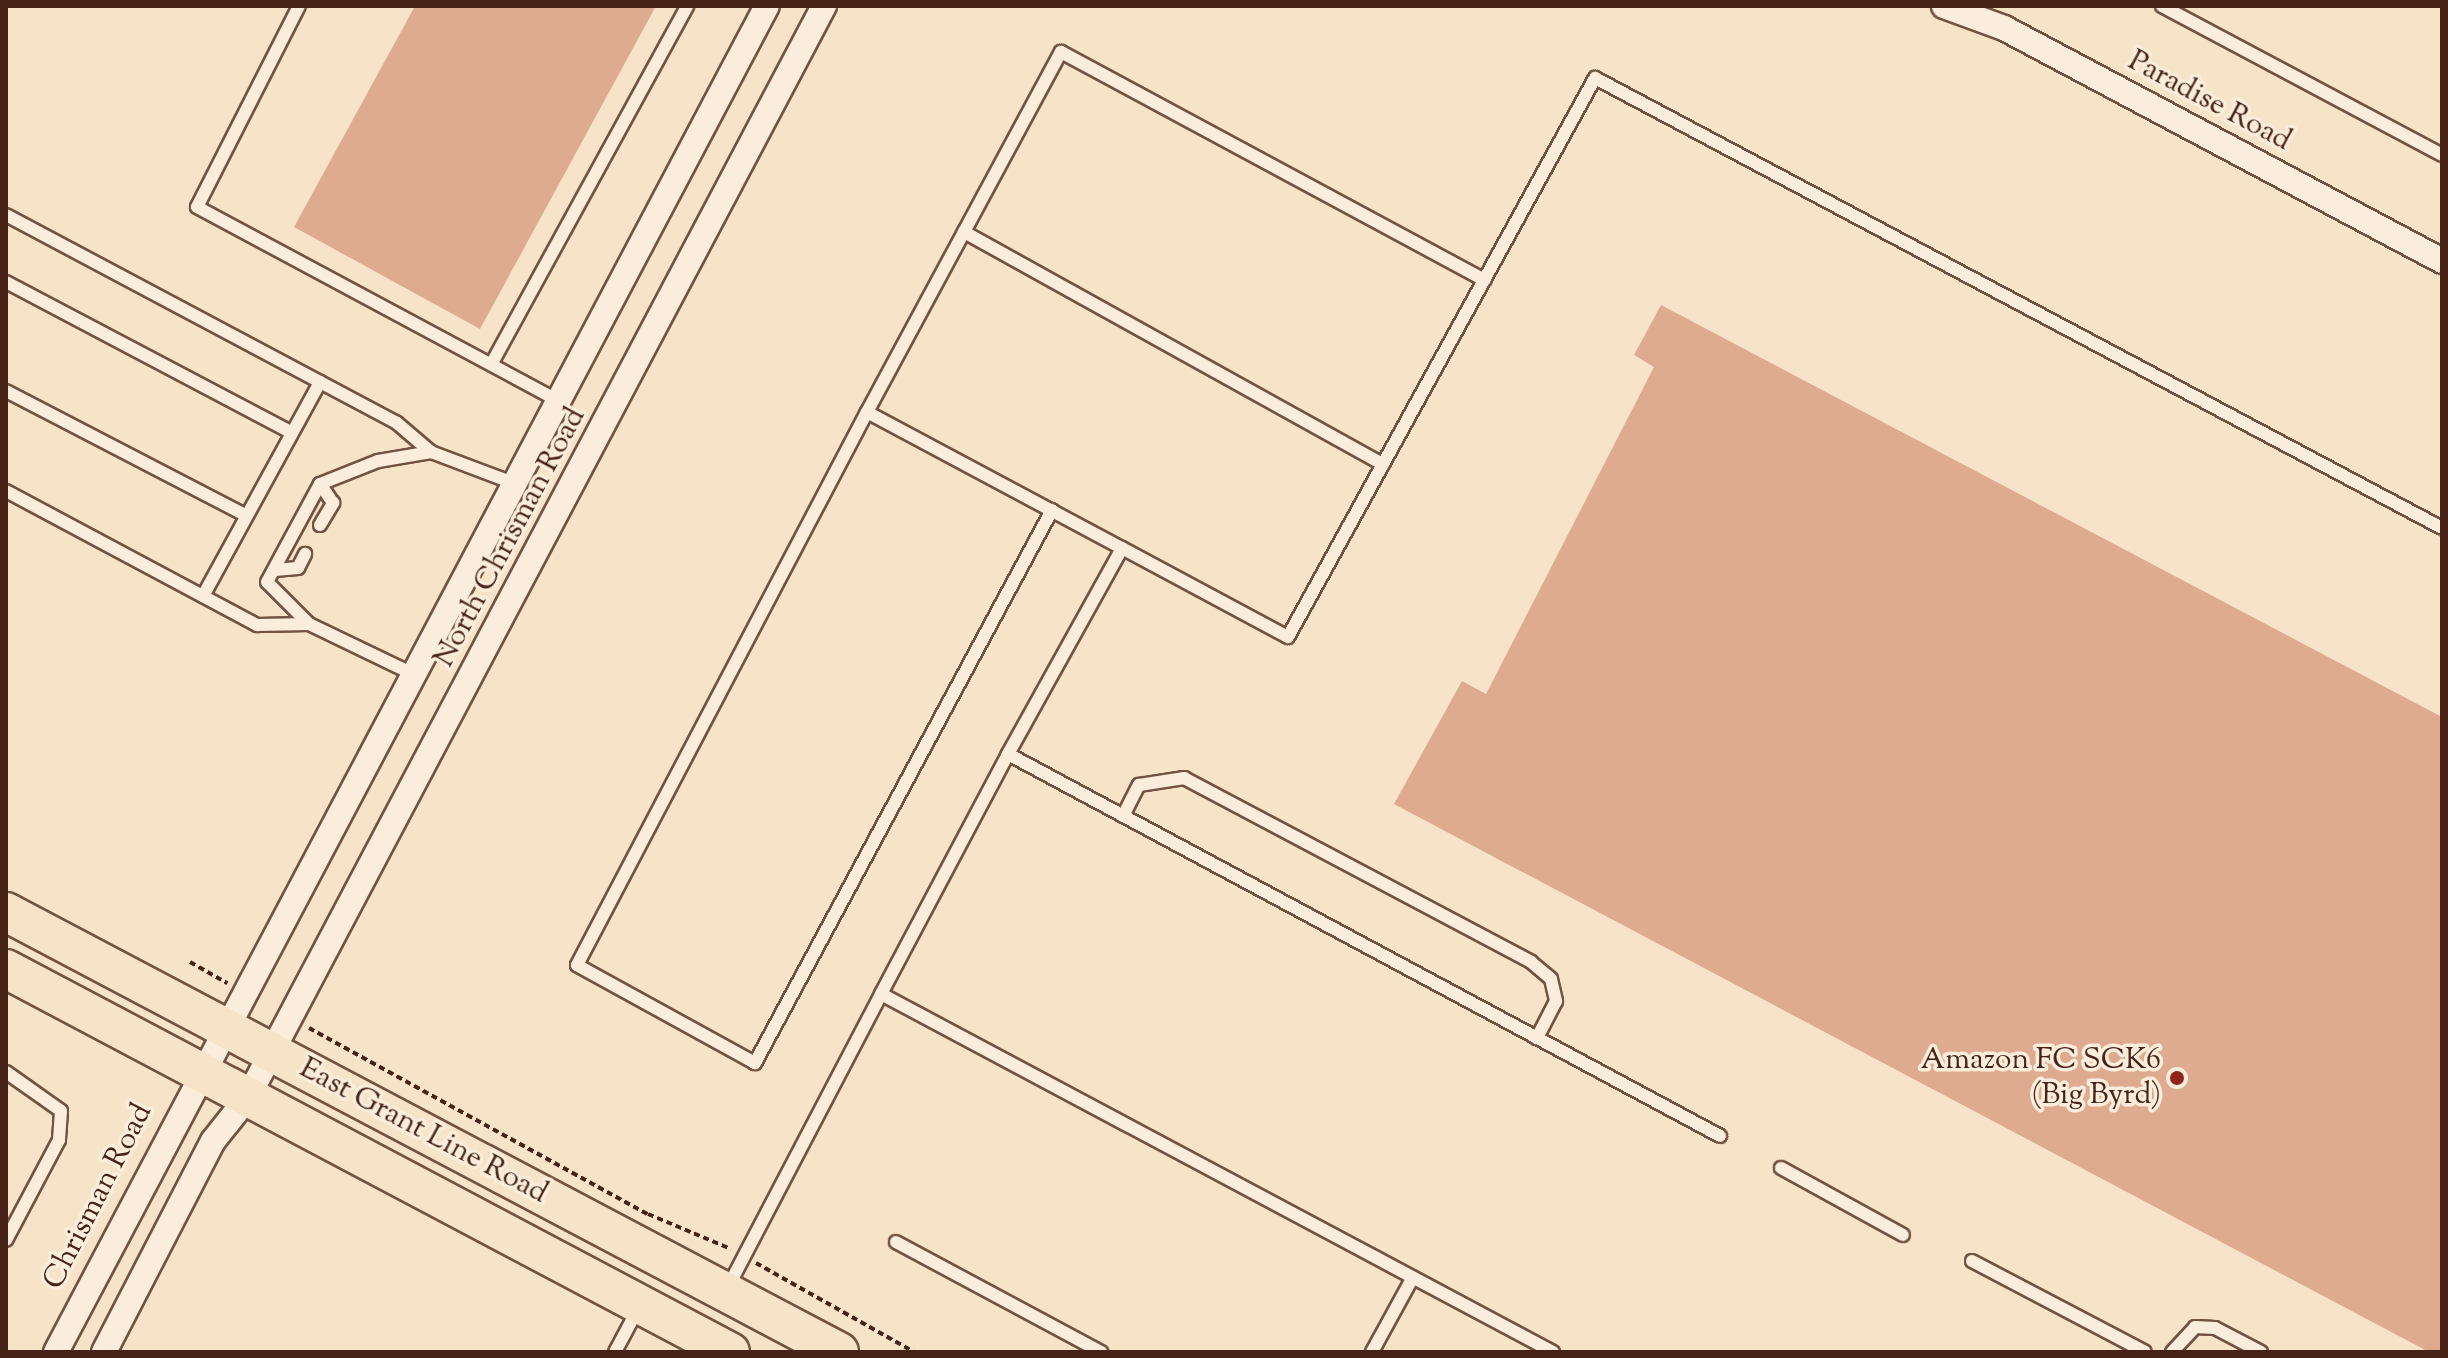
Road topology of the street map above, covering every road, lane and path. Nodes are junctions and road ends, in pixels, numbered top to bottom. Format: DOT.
graph roads {
  1 [pos="299,6"];
  2 [pos="687,6"];
  3 [pos="767,6"];
  4 [pos="824,6"];
  5 [pos="1944,6"];
  6 [pos="2162,6"];
  7 [pos="2442,155"];
  8 [pos="6,215"];
  9 [pos="964,232"];
  10 [pos="2442,261"];
  11 [pos="1484,280"];
  12 [pos="6,282"];
  13 [pos="493,361"];
  14 [pos="320,382"];
  15 [pos="6,391"];
  16 [pos="560,402"];
  17 [pos="867,412"];
  18 [pos="292,433"];
  19 [pos="431,452"];
  20 [pos="1383,464"];
  21 [pos="320,484"];
  22 [pos="516,484"];
  23 [pos="6,491"];
  24 [pos="1052,510"];
  25 [pos="247,516"];
  26 [pos="320,525"];
  27 [pos="2442,528"];
  28 [pos="1122,548"];
  29 [pos="305,554"];
  30 [pos="275,570"];
  31 [pos="203,596"];
  32 [pos="309,624"];
  33 [pos="413,674"];
  34 [pos="1008,754"];
  35 [pos="1123,816"];
  36 [pos="6,912"];
  37 [pos="190,962"];
  38 [pos="6,969"];
  39 [pos="242,991"];
  40 [pos="881,994"];
  41 [pos="290,1018"];
  42 [pos="223,1027"];
  43 [pos="1537,1038"];
  44 [pos="272,1053"];
  45 [pos="199,1071"];
  46 [pos="6,1072"];
  47 [pos="248,1097"];
  48 [pos="1720,1136"];
  49 [pos="1781,1168"];
  50 [pos="1903,1235"];
  51 [pos="6,1240"];
  52 [pos="896,1242"];
  53 [pos="744,1256"];
  54 [pos="1972,1261"];
  55 [pos="1413,1277"];
  56 [pos="726,1292"];
  57 [pos="640,1304"];
  58 [pos="56,1352"];
  59 [pos="104,1352"];
  60 [pos="615,1352"];
  61 [pos="730,1352"];
  62 [pos="839,1352"];
  63 [pos="914,1352"];
  64 [pos="1101,1352"];
  65 [pos="1372,1352"];
  66 [pos="1553,1352"];
  67 [pos="2145,1352"];
  68 [pos="2172,1352"];
  69 [pos="2261,1352"];
  1 -- 13 [label="lane"];
  2 -- 13 [label="lane"];
  3 -- 16 [label="street, North Chrisman Road"];
  4 -- 41 [label="street, North Chrisman Road"];
  5 -- 10 [label="street, Paradise Road"];
  6 -- 7 [label="lane"];
  8 -- 14 [label="lane"];
  9 -- 11 [label="lane"];
  9 -- 17 [label="lane"];
  9 -- 20 [label="lane"];
  11 -- 20 [label="lane"];
  11 -- 27 [label="lane"];
  12 -- 18 [label="lane"];
  13 -- 16 [label="lane"];
  14 -- 18 [label="lane"];
  14 -- 19 [label="lane"];
  15 -- 25 [label="lane"];
  16 -- 22 [label="street, North Chrisman Road"];
  17 -- 24 [label="lane"];
  17 -- 24 [label="lane"];
  18 -- 25 [label="lane"];
  19 -- 21 [label="lane"];
  19 -- 22 [label="lane"];
  20 -- 28 [label="lane"];
  21 -- 26 [label="lane"];
  21 -- 30 [label="lane"];
  22 -- 33 [label="street, North Chrisman Road"];
  23 -- 31 [label="lane"];
  24 -- 28 [label="lane"];
  25 -- 31 [label="lane"];
  28 -- 34 [label="lane"];
  29 -- 30 [label="lane"];
  30 -- 32 [label="lane"];
  31 -- 32 [label="lane"];
  32 -- 33 [label="lane"];
  33 -- 39 [label="street, North Chrisman Road"];
  34 -- 35 [label="lane"];
  34 -- 40 [label="lane"];
  35 -- 43 [label="lane"];
  35 -- 43 [label="lane"];
  36 -- 42 [label="main road, East Grant Line Road"];
  37 -- 39 [label="path"];
  38 -- 45 [label="main road, East Grant Line Road"];
  39 -- 42 [label="street, North Chrisman Road"];
  40 -- 53 [label="lane"];
  40 -- 55 [label="lane"];
  41 -- 44 [label="street, North Chrisman Road"];
  41 -- 53 [label="path"];
  42 -- 44 [label="main road, East Grant Line Road"];
  42 -- 45 [label="street, North Chrisman Road"];
  43 -- 48 [label="lane"];
  44 -- 47 [label="street, North Chrisman Road"];
  44 -- 56 [label="main road, East Grant Line Road"];
  45 -- 47 [label="main road, East Grant Line Road"];
  45 -- 58 [label="street, Chrisman Road"];
  46 -- 51 [label="lane"];
  47 -- 57 [label="main road, East Grant Line Road"];
  47 -- 59 [label="street"];
  49 -- 50 [label="lane"];
  52 -- 64 [label="lane"];
  53 -- 56 [label="lane"];
  53 -- 63 [label="path"];
  54 -- 67 [label="lane"];
  55 -- 65 [label="lane"];
  55 -- 66 [label="lane"];
  56 -- 62 [label="main road, East Grant Line Road"];
  57 -- 60 [label="lane"];
  57 -- 61 [label="main road, East Grant Line Road"];
  68 -- 69 [label="lane"];
}
